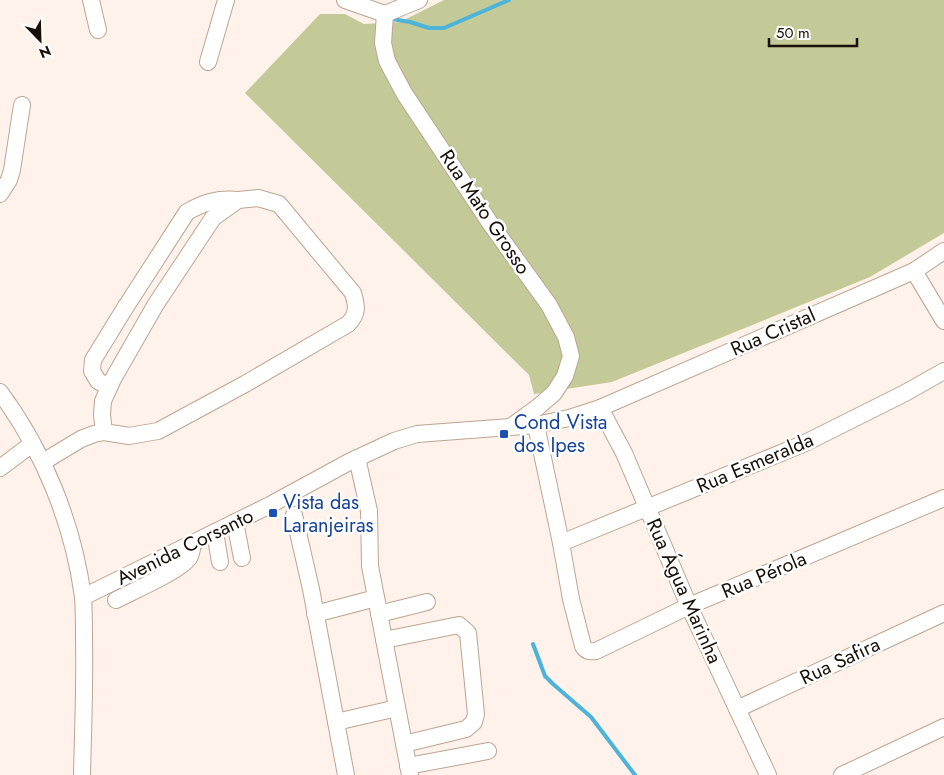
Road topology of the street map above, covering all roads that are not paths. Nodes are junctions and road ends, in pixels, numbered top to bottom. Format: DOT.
graph roads {
  1 [pos="91,0"];
  2 [pos="226,0"];
  3 [pos="345,0"];
  4 [pos="419,0"];
  5 [pos="385,14"];
  6 [pos="98,30"];
  7 [pos="208,62"];
  8 [pos="22,105"];
  9 [pos="0,194"];
  10 [pos="238,200"];
  11 [pos="944,251"];
  12 [pos="914,271"];
  13 [pos="944,321"];
  14 [pos="944,371"];
  15 [pos="109,387"];
  16 [pos="0,392"];
  17 [pos="600,408"];
  18 [pos="536,425"];
  19 [pos="512,426"];
  20 [pos="104,432"];
  21 [pos="32,444"];
  22 [pos="357,458"];
  23 [pos="43,462"];
  24 [pos="0,468"];
  25 [pos="944,498"];
  26 [pos="648,507"];
  27 [pos="294,515"];
  28 [pos="235,522"];
  29 [pos="215,532"];
  30 [pos="193,543"];
  31 [pos="561,543"];
  32 [pos="242,558"];
  33 [pos="220,562"];
  34 [pos="83,598"];
  35 [pos="116,600"];
  36 [pos="427,602"];
  37 [pos="378,606"];
  38 [pos="689,606"];
  39 [pos="944,613"];
  40 [pos="316,614"];
  41 [pos="384,640"];
  42 [pos="397,708"];
  43 [pos="737,709"];
  44 [pos="336,722"];
  45 [pos="944,727"];
  46 [pos="404,744"];
  47 [pos="488,751"];
  48 [pos="409,770"];
  49 [pos="82,775"];
  50 [pos="346,775"];
  51 [pos="768,775"];
  52 [pos="842,775"];
  1 -- 6 [label="street"];
  2 -- 7 [label="street"];
  3 -- 5 [label="street"];
  4 -- 5 [label="street"];
  5 -- 19 [label="street, Rua Mato Grosso"];
  8 -- 9 [label="street"];
  10 -- 15 [label="street"];
  10 -- 15 [label="street"];
  10 -- 20 [label="street"];
  11 -- 12 [label="street, Rua Cristal"];
  12 -- 13 [label="street"];
  12 -- 17 [label="street, Rua Cristal"];
  14 -- 26 [label="street, Rua Esmeralda"];
  15 -- 20 [label="street"];
  16 -- 21 [label="street"];
  17 -- 18 [label="street, Avenida Corsanto"];
  17 -- 26 [label="street, Rua Água Marinha"];
  18 -- 19 [label="street, Avenida Corsanto"];
  18 -- 31 [label="street"];
  19 -- 22 [label="street, Avenida Corsanto"];
  20 -- 23 [label="street"];
  21 -- 23 [label="street"];
  21 -- 24 [label="street"];
  22 -- 28 [label="street, Avenida Corsanto"];
  22 -- 37 [label="street"];
  23 -- 34 [label="street"];
  25 -- 38 [label="street, Rua Pérola"];
  26 -- 31 [label="street, Rua Esmeralda"];
  26 -- 38 [label="street, Rua Água Marinha"];
  27 -- 40 [label="street"];
  28 -- 29 [label="street, Avenida Corsanto"];
  28 -- 32 [label="street"];
  29 -- 30 [label="street, Avenida Corsanto"];
  29 -- 33 [label="street"];
  30 -- 34 [label="street, Avenida Corsanto"];
  30 -- 35 [label="street"];
  31 -- 38 [label="street, Rua Pérola"];
  34 -- 49 [label="street"];
  36 -- 37 [label="street"];
  37 -- 40 [label="street"];
  37 -- 41 [label="street"];
  38 -- 43 [label="street, Rua Água Marinha"];
  39 -- 43 [label="street, Rua Safira"];
  40 -- 44 [label="street"];
  41 -- 42 [label="street"];
  41 -- 46 [label="street"];
  42 -- 44 [label="street"];
  42 -- 46 [label="street"];
  43 -- 51 [label="street, Rua Água Marinha"];
  44 -- 50 [label="street"];
  45 -- 52 [label="street"];
  46 -- 48 [label="street"];
  47 -- 48 [label="street"];
}
